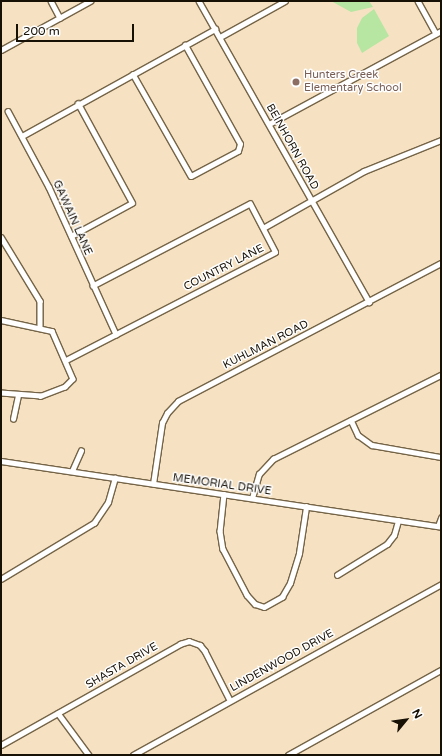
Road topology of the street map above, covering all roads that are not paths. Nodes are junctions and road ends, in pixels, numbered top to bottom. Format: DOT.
graph roads {
  1 [pos="51,1"];
  2 [pos="90,1"];
  3 [pos="199,1"];
  4 [pos="285,1"];
  5 [pos="418,1"];
  6 [pos="60,18"];
  7 [pos="215,28"];
  8 [pos="441,31"];
  9 [pos="436,34"];
  10 [pos="220,37"];
  11 [pos="185,45"];
  12 [pos="1,50"];
  13 [pos="133,74"];
  14 [pos="78,104"];
  15 [pos="8,111"];
  16 [pos="269,124"];
  17 [pos="22,136"];
  18 [pos="441,140"];
  19 [pos="313,202"];
  20 [pos="263,228"];
  21 [pos="71,236"];
  22 [pos="1,237"];
  23 [pos="441,263"];
  24 [pos="93,286"];
  25 [pos="369,302"];
  26 [pos="1,320"];
  27 [pos="40,327"];
  28 [pos="116,334"];
  29 [pos="66,360"];
  30 [pos="441,375"];
  31 [pos="1,393"];
  32 [pos="18,395"];
  33 [pos="13,419"];
  34 [pos="350,420"];
  35 [pos="81,451"];
  36 [pos="441,457"];
  37 [pos="1,461"];
  38 [pos="72,471"];
  39 [pos="116,478"];
  40 [pos="153,484"];
  41 [pos="224,494"];
  42 [pos="252,498"];
  43 [pos="306,507"];
  44 [pos="441,518"];
  45 [pos="398,521"];
  46 [pos="440,526"];
  47 [pos="337,575"];
  48 [pos="1,579"];
  49 [pos="441,584"];
  50 [pos="441,670"];
  51 [pos="230,700"];
  52 [pos="58,713"];
  53 [pos="1,746"];
  54 [pos="291,754"];
  55 [pos="89,755"];
  56 [pos="133,755"];
  1 -- 6 [label="street"];
  2 -- 6 [label="street"];
  3 -- 7 [label="street, BEINHORN ROAD"];
  4 -- 10 [label="street"];
  5 -- 9 [label="street"];
  6 -- 12 [label="street"];
  7 -- 10 [label="street, BEINHORN ROAD"];
  7 -- 11 [label="street"];
  8 -- 9 [label="street"];
  9 -- 16 [label="street"];
  10 -- 16 [label="street, BEINHORN ROAD"];
  11 -- 13 [label="street"];
  11 -- 13 [label="street"];
  13 -- 14 [label="street"];
  14 -- 17 [label="street"];
  14 -- 21 [label="street"];
  15 -- 17 [label="street, GAWAIN LANE"];
  16 -- 19 [label="street, BEINHORN ROAD"];
  17 -- 21 [label="street, GAWAIN LANE"];
  18 -- 19 [label="street, COUNTRY LANE"];
  19 -- 20 [label="street, COUNTRY LANE"];
  19 -- 25 [label="street, BEINHORN ROAD"];
  20 -- 24 [label="street"];
  20 -- 28 [label="street, COUNTRY LANE"];
  21 -- 24 [label="street, GAWAIN LANE"];
  22 -- 27 [label="street"];
  23 -- 25 [label="street, KUHLMAN ROAD"];
  24 -- 28 [label="street, GAWAIN LANE"];
  25 -- 40 [label="street, KUHLMAN ROAD"];
  26 -- 27 [label="street"];
  27 -- 29 [label="street"];
  28 -- 29 [label="street, COUNTRY LANE"];
  29 -- 32 [label="street"];
  30 -- 34 [label="street"];
  31 -- 32 [label="street"];
  32 -- 33 [label="street"];
  34 -- 36 [label="street"];
  34 -- 42 [label="street"];
  35 -- 38 [label="street"];
  37 -- 38 [label="street, MEMORIAL DRIVE"];
  38 -- 39 [label="street, MEMORIAL DRIVE"];
  39 -- 40 [label="street, MEMORIAL DRIVE"];
  39 -- 48 [label="street"];
  40 -- 41 [label="street, MEMORIAL DRIVE"];
  41 -- 42 [label="street, MEMORIAL DRIVE"];
  41 -- 43 [label="street"];
  42 -- 43 [label="street, MEMORIAL DRIVE"];
  43 -- 45 [label="street, MEMORIAL DRIVE"];
  44 -- 46 [label="street"];
  45 -- 46 [label="street, MEMORIAL DRIVE"];
  45 -- 47 [label="street"];
  49 -- 51 [label="street, LINDENWOOD DRIVE"];
  50 -- 54 [label="street"];
  51 -- 52 [label="street, SHASTA DRIVE"];
  51 -- 56 [label="street, LINDENWOOD DRIVE"];
  52 -- 53 [label="street, SHASTA DRIVE"];
  52 -- 55 [label="street"];
}
